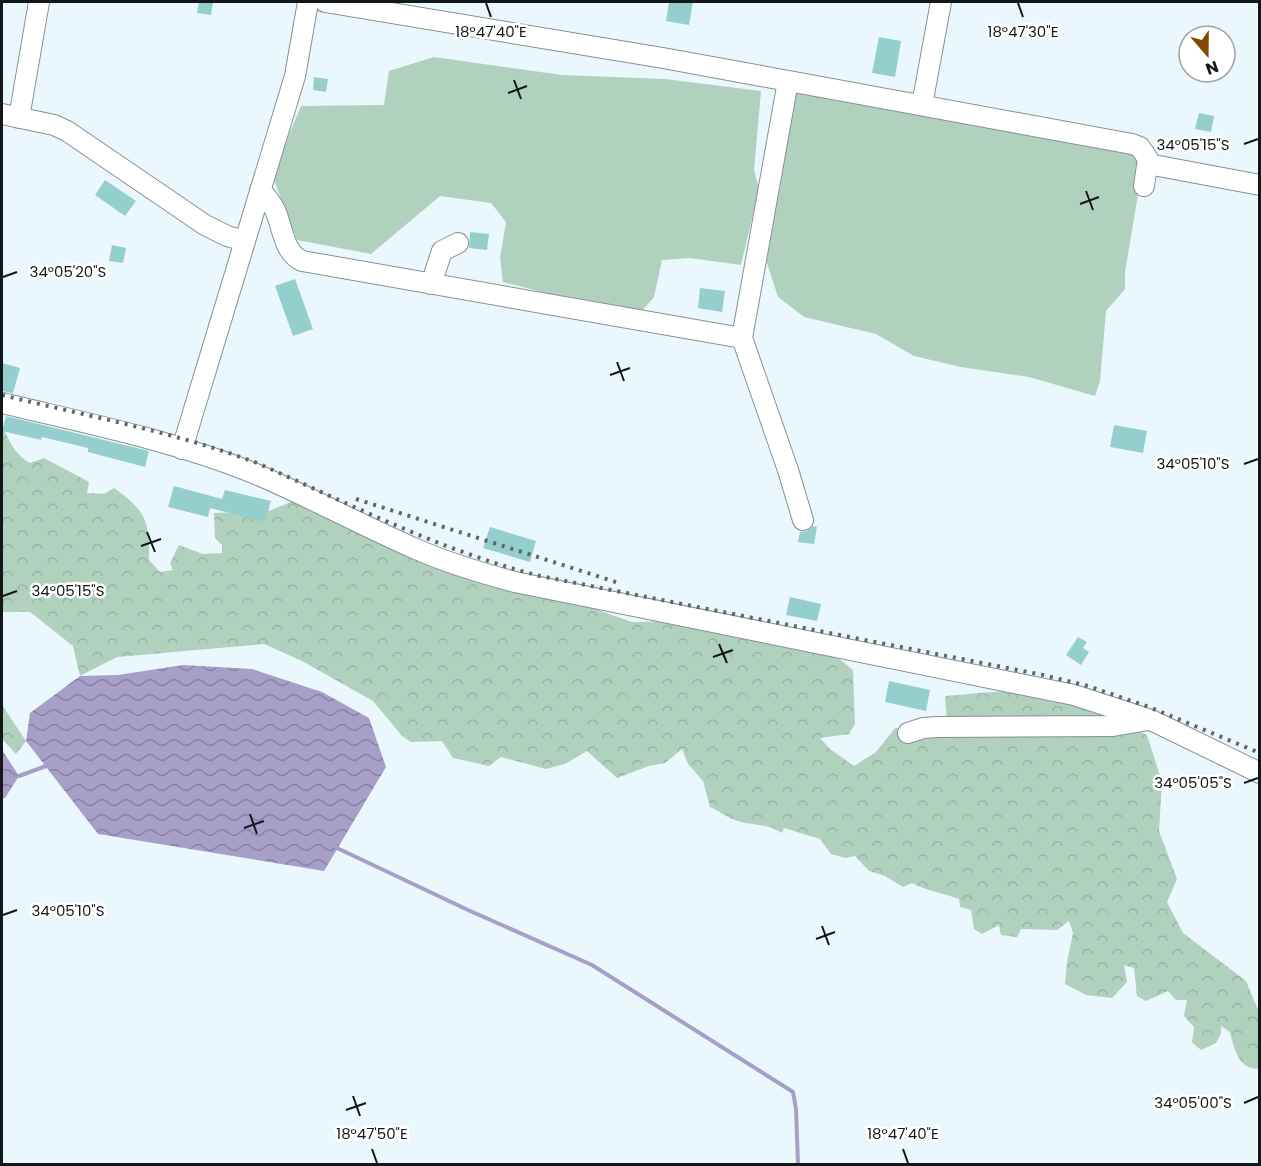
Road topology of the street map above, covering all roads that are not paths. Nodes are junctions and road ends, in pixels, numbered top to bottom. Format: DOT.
graph roads {
  1 [pos="39,2"];
  2 [pos="308,2"];
  3 [pos="325,2"];
  4 [pos="941,2"];
  5 [pos="413,8"];
  6 [pos="788,81"];
  7 [pos="922,105"];
  8 [pos="10,116"];
  9 [pos="1148,164"];
  10 [pos="1260,185"];
  11 [pos="1144,186"];
  12 [pos="260,190"];
  13 [pos="244,241"];
  14 [pos="458,243"];
  15 [pos="431,284"];
  16 [pos="742,338"];
  17 [pos="2,403"];
  18 [pos="182,449"];
  19 [pos="803,520"];
  20 [pos="1151,720"];
  21 [pos="908,733"];
  22 [pos="1260,773"];
  1 -- 8 [label="lane"];
  2 -- 12 [label="lane"];
  3 -- 5 [label="lane"];
  4 -- 7 [label="lane"];
  5 -- 6 [label="lane"];
  6 -- 7 [label="lane"];
  6 -- 16 [label="lane"];
  7 -- 9 [label="lane"];
  8 -- 13 [label="lane"];
  9 -- 10 [label="lane"];
  9 -- 11 [label="lane"];
  12 -- 13 [label="lane"];
  12 -- 15 [label="lane"];
  13 -- 18 [label="lane"];
  14 -- 15 [label="lane"];
  15 -- 16 [label="lane"];
  16 -- 19 [label="lane"];
  17 -- 18 [label="lane"];
  18 -- 20 [label="lane"];
  20 -- 21 [label="lane"];
  20 -- 22 [label="lane"];
}
